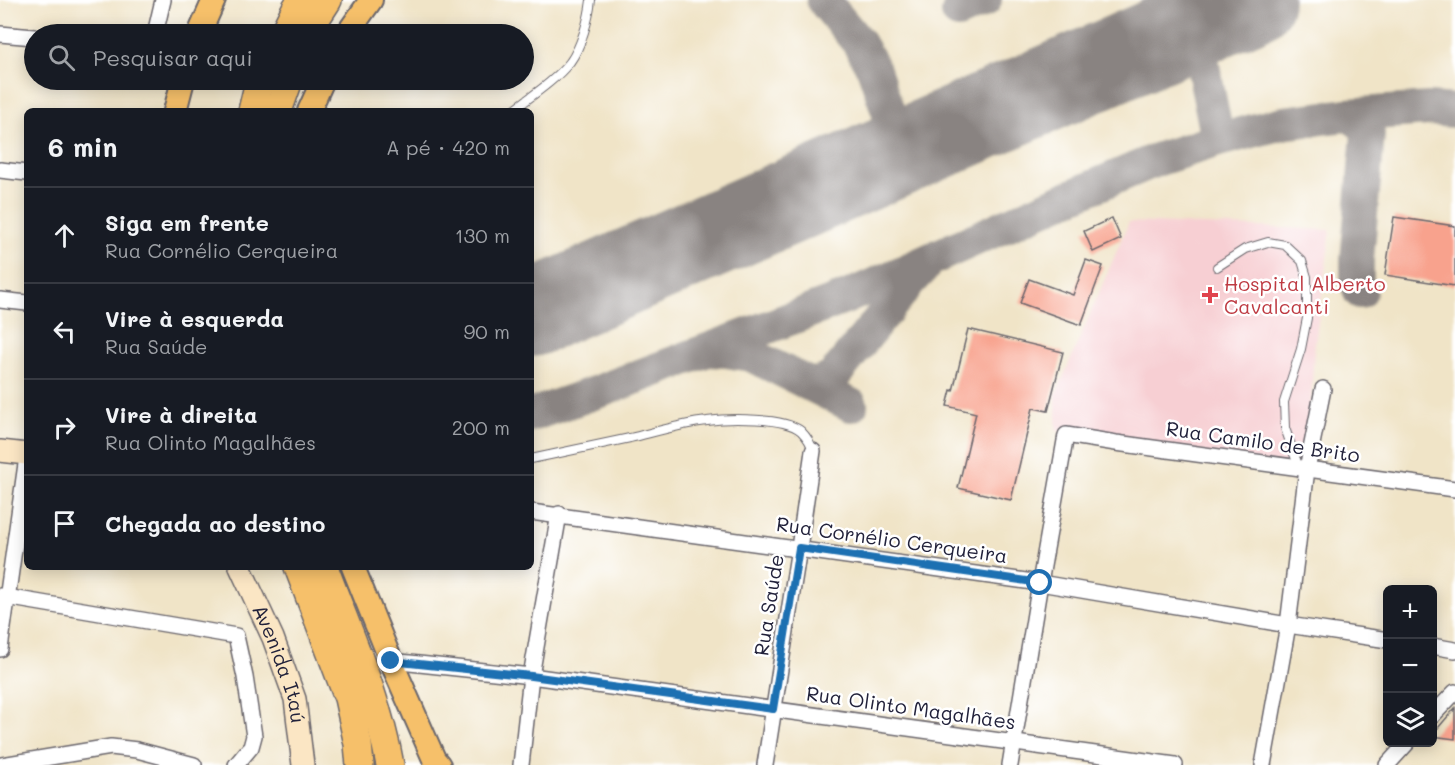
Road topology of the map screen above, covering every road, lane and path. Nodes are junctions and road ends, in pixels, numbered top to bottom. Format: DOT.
graph roads {
  1 [pos="163,0"];
  2 [pos="214,0"];
  3 [pos="301,0"];
  4 [pos="328,0"];
  5 [pos="371,0"];
  6 [pos="591,0"];
  7 [pos="157,24"];
  8 [pos="203,24"];
  9 [pos="288,24"];
  10 [pos="312,24"];
  11 [pos="354,24"];
  12 [pos="0,34"];
  13 [pos="24,36"];
  14 [pos="180,90"];
  15 [pos="257,90"];
  16 [pos="285,90"];
  17 [pos="318,90"];
  18 [pos="176,108"];
  19 [pos="253,108"];
  20 [pos="279,108"];
  21 [pos="310,108"];
  22 [pos="516,108"];
  23 [pos="0,170"];
  24 [pos="24,172"];
  25 [pos="1217,267"];
  26 [pos="0,300"];
  27 [pos="24,303"];
  28 [pos="1323,389"];
  29 [pos="0,451"];
  30 [pos="813,451"];
  31 [pos="24,455"];
  32 [pos="534,458"];
  33 [pos="1303,469"];
  34 [pos="24,474"];
  35 [pos="1455,489"];
  36 [pos="534,512"];
  37 [pos="559,514"];
  38 [pos="799,548"];
  39 [pos="241,570"];
  40 [pos="299,570"];
  41 [pos="325,570"];
  42 [pos="354,570"];
  43 [pos="1040,583"];
  44 [pos="4,596"];
  45 [pos="1288,625"];
  46 [pos="1383,639"];
  47 [pos="1437,647"];
  48 [pos="0,649"];
  49 [pos="1455,650"];
  50 [pos="391,661"];
  51 [pos="531,676"];
  52 [pos="1455,692"];
  53 [pos="773,709"];
  54 [pos="1437,711"];
  55 [pos="1014,744"];
  56 [pos="1403,747"];
  57 [pos="243,762"];
  58 [pos="437,762"];
  59 [pos="2,765"];
  60 [pos="194,765"];
  61 [pos="303,765"];
  62 [pos="360,765"];
  63 [pos="390,765"];
  64 [pos="521,765"];
  65 [pos="765,765"];
  66 [pos="1010,765"];
  67 [pos="1175,765"];
  68 [pos="1263,765"];
  69 [pos="1387,765"];
  1 -- 7 [label="street"];
  2 -- 8 [label="main road"];
  3 -- 9 [label="highway"];
  4 -- 10 [label="highway"];
  5 -- 11 [label="main road"];
  6 -- 22 [label="lane"];
  12 -- 13 [label="street"];
  14 -- 18 [label="main road"];
  15 -- 19 [label="highway"];
  16 -- 20 [label="highway"];
  17 -- 21 [label="main road"];
  23 -- 24 [label="street"];
  25 -- 33 [label="lane"];
  26 -- 27 [label="street"];
  28 -- 33 [label="street"];
  29 -- 31 [label="main road"];
  30 -- 32 [label="lane"];
  30 -- 38 [label="street, Rua Saúde"];
  33 -- 35 [label="street, Rua Camilo de Brito"];
  33 -- 43 [label="street, Rua Camilo de Brito"];
  33 -- 45 [label="street"];
  34 -- 44 [label="street"];
  36 -- 37 [label="street, Rua Cornélio Cerqueira"];
  37 -- 38 [label="street, Rua Cornélio Cerqueira"];
  37 -- 51 [label="street"];
  38 -- 43 [label="street, Rua Cornélio Cerqueira"];
  38 -- 53 [label="street, Rua Saúde"];
  39 -- 61 [label="main road, Avenida Itaú"];
  40 -- 62 [label="highway"];
  41 -- 63 [label="highway"];
  42 -- 50 [label="main road"];
  43 -- 45 [label="street, Rua Cornélio Cerqueira"];
  43 -- 55 [label="street"];
  44 -- 48 [label="street"];
  44 -- 57 [label="street"];
  45 -- 46 [label="street, Rua Cornélio Cerqueira"];
  45 -- 68 [label="street"];
  47 -- 49 [label="street"];
  50 -- 51 [label="street, Rua Olinto Magalhães"];
  50 -- 58 [label="main road"];
  51 -- 53 [label="street, Rua Olinto Magalhães"];
  51 -- 64 [label="street"];
  52 -- 54 [label="street"];
  53 -- 55 [label="street, Rua Olinto Magalhães"];
  53 -- 65 [label="street, Rua Saúde"];
  55 -- 66 [label="street"];
  55 -- 67 [label="street, Rua Olinto Magalhães"];
  56 -- 69 [label="street"];
  59 -- 60 [label="street"];
}
